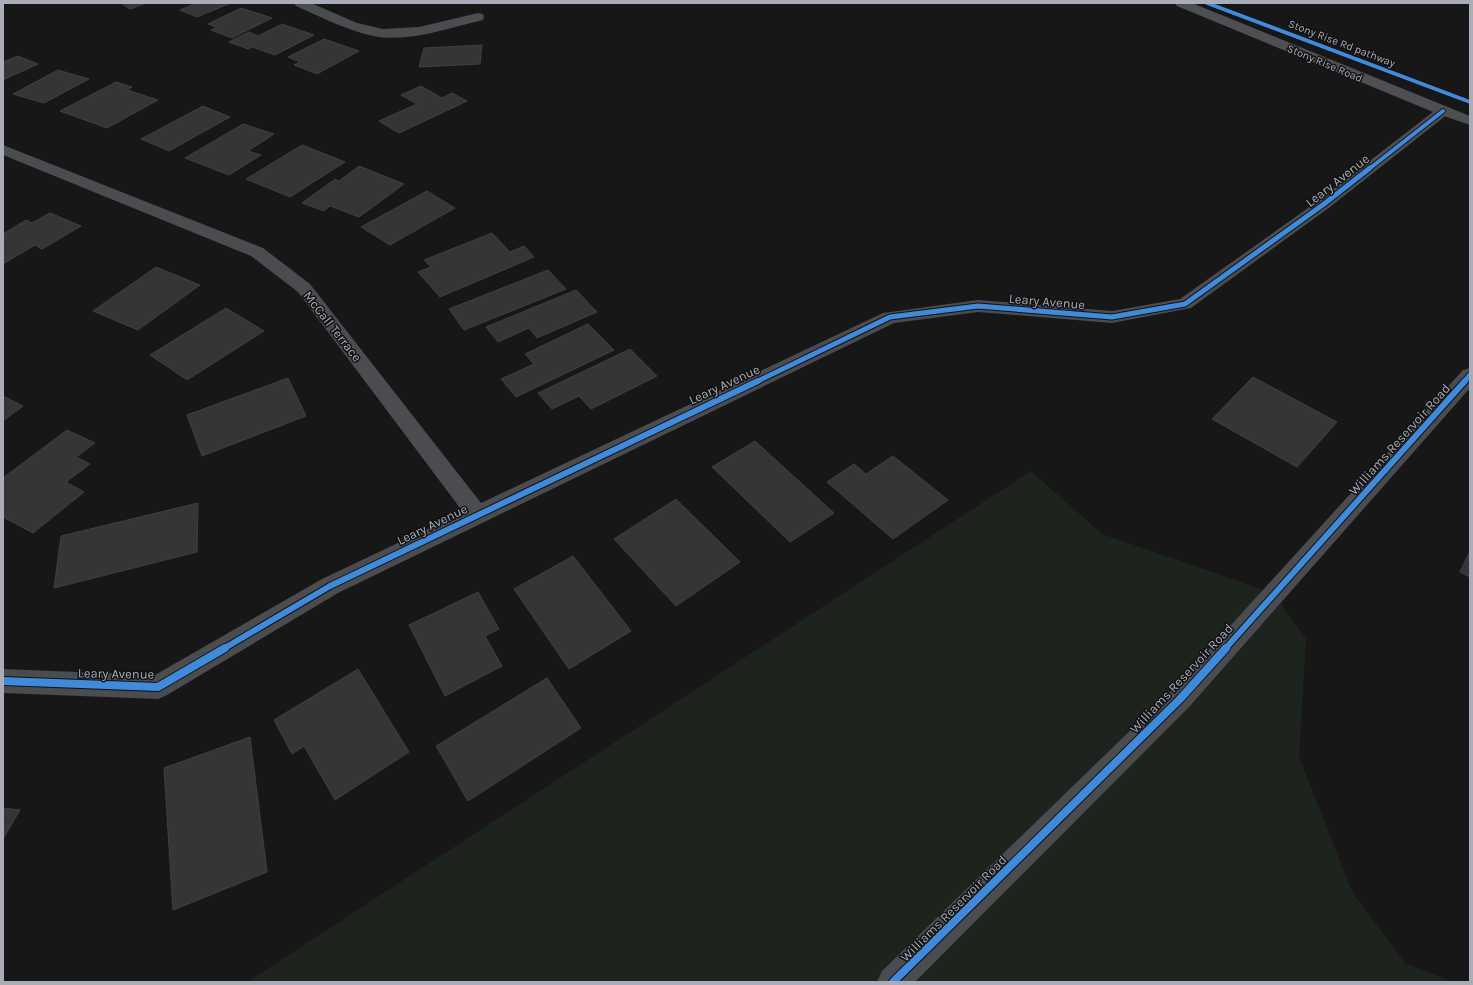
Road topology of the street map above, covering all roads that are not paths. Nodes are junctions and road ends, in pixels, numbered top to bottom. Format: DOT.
graph roads {
  1 [pos="300,3"];
  2 [pos="1181,3"];
  3 [pos="478,17"];
  4 [pos="1442,111"];
  5 [pos="1470,121"];
  6 [pos="3,150"];
  7 [pos="1470,375"];
  8 [pos="477,514"];
  9 [pos="3,681"];
  10 [pos="894,982"];
  1 -- 3 [label="street"];
  2 -- 4 [label="main road, Stony Rise Road"];
  4 -- 5 [label="main road, Stony Rise Road"];
  4 -- 8 [label="street, Leary Avenue"];
  6 -- 8 [label="street, McCall Terrace"];
  7 -- 10 [label="street, Williams Reservoir Road"];
  8 -- 9 [label="street, Leary Avenue"];
}
